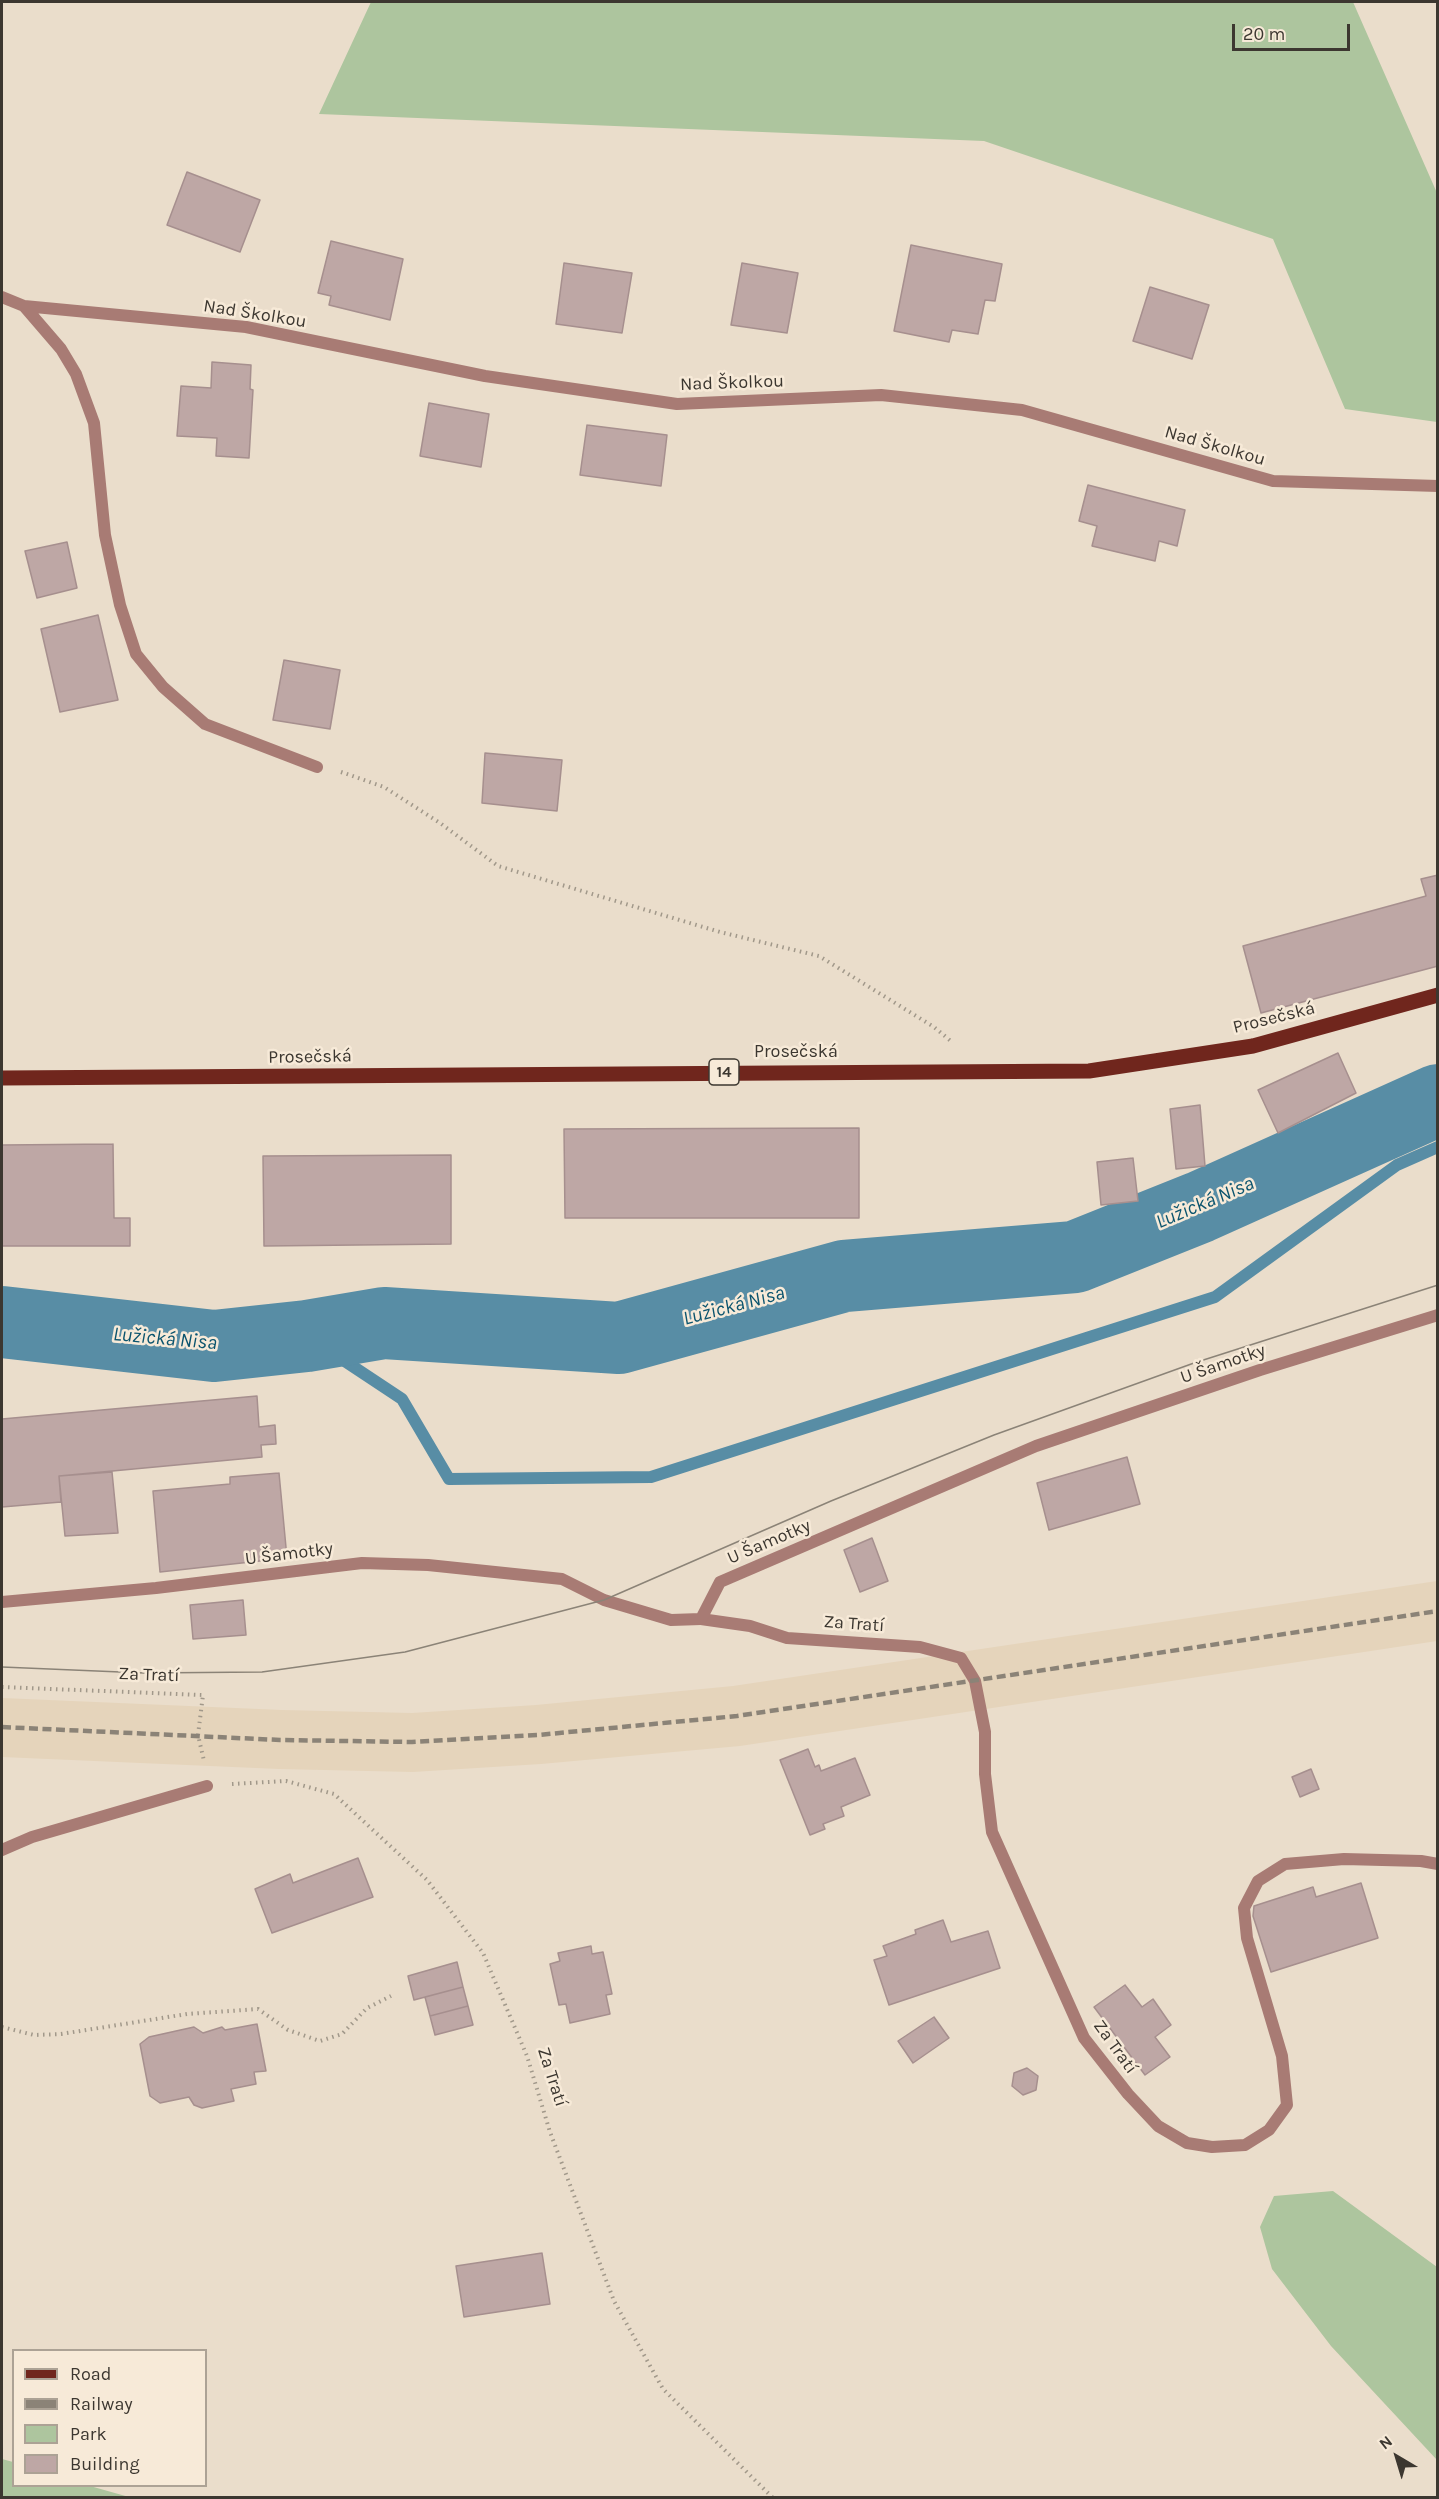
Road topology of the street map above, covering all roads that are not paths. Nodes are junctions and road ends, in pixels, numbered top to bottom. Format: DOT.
graph roads {
  1 [pos="2,297"];
  2 [pos="24,306"];
  3 [pos="1437,486"];
  4 [pos="317,767"];
  5 [pos="1437,995"];
  6 [pos="2,1078"];
  7 [pos="1437,1315"];
  8 [pos="2,1602"];
  9 [pos="701,1619"];
  10 [pos="207,1785"];
  11 [pos="2,1850"];
  12 [pos="1437,1864"];
  1 -- 2 [label="street, Nad Školkou"];
  2 -- 3 [label="street, Nad Školkou"];
  2 -- 4 [label="street, Nad Školkou"];
  5 -- 6 [label="main road, Prosečská / 14"];
  7 -- 9 [label="street, U Šamotky"];
  8 -- 9 [label="street, U Šamotky"];
  9 -- 12 [label="street, Za Tratí"];
  10 -- 11 [label="street"];
}
